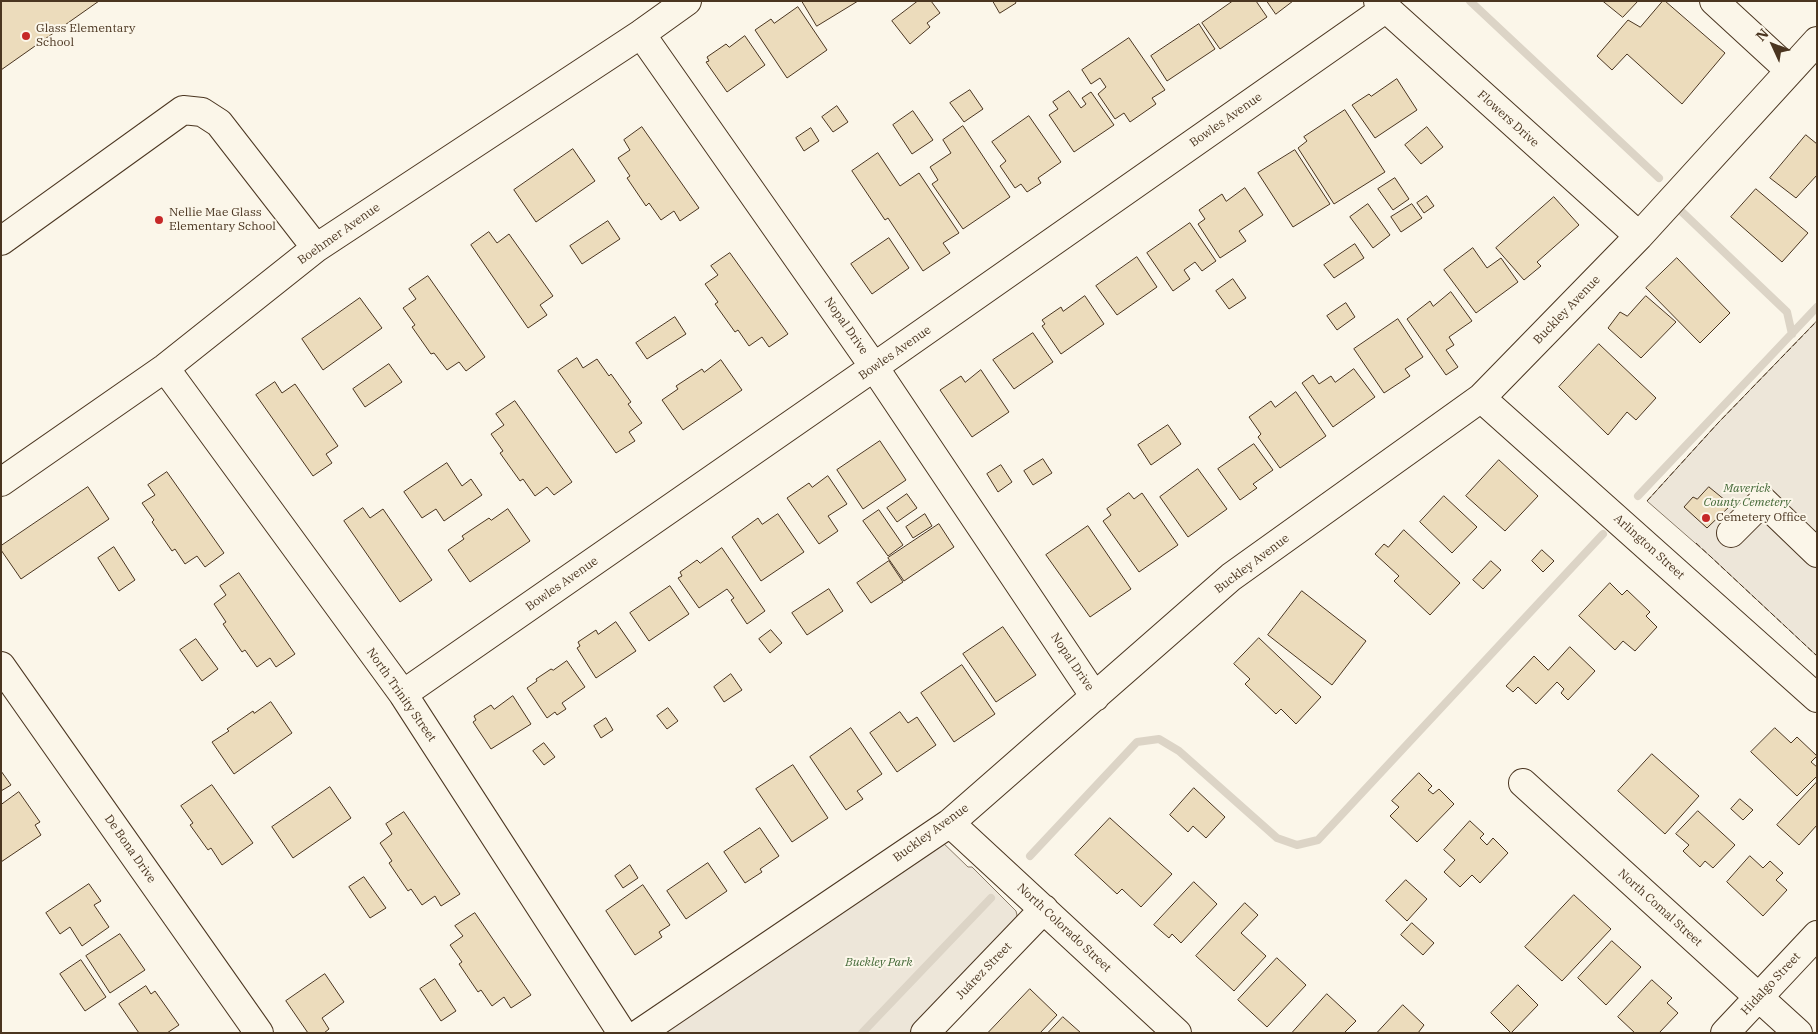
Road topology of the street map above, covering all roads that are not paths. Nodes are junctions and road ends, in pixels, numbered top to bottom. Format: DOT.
graph roads {
  1 [pos="687,1"];
  2 [pos="1714,1"];
  3 [pos="1381,5"];
  4 [pos="641,34"];
  5 [pos="1817,41"];
  6 [pos="1789,70"];
  7 [pos="1639,236"];
  8 [pos="1,241"];
  9 [pos="316,248"];
  10 [pos="874,367"];
  11 [pos="165,368"];
  12 [pos="1481,398"];
  13 [pos="1,482"];
  14 [pos="1731,532"];
  15 [pos="1817,553"];
  16 [pos="1,666"];
  17 [pos="403,694"];
  18 [pos="1096,697"];
  19 [pos="1817,698"];
  20 [pos="1522,783"];
  21 [pos="950,823"];
  22 [pos="1044,909"];
  23 [pos="1817,935"];
  24 [pos="1759,997"];
  25 [pos="259,1033"];
  26 [pos="622,1033"];
  27 [pos="640,1033"];
  28 [pos="925,1033"];
  29 [pos="1177,1033"];
  30 [pos="1725,1033"];
  31 [pos="1798,1033"];
  1 -- 4 [label="street, Boehmer Avenue"];
  2 -- 6 [label="street"];
  3 -- 7 [label="street, Flowers Drive"];
  3 -- 10 [label="street, Bowles Avenue"];
  4 -- 9 [label="street, Boehmer Avenue"];
  4 -- 10 [label="street, Nopal Drive"];
  5 -- 6 [label="street, Buckley Avenue"];
  6 -- 7 [label="street, Buckley Avenue"];
  7 -- 12 [label="street, Buckley Avenue"];
  8 -- 9 [label="street"];
  9 -- 11 [label="street, Boehmer Avenue"];
  10 -- 17 [label="street, Bowles Avenue"];
  10 -- 18 [label="street, Nopal Drive"];
  11 -- 13 [label="street, Boehmer Avenue"];
  11 -- 17 [label="street, North Trinity Street"];
  12 -- 18 [label="street, Buckley Avenue"];
  12 -- 19 [label="street, Arlington Street"];
  14 -- 15 [label="street"];
  16 -- 25 [label="street, De Bona Drive"];
  17 -- 26 [label="street, North Trinity Street"];
  18 -- 21 [label="street, Buckley Avenue"];
  20 -- 24 [label="street, North Comal Street"];
  21 -- 22 [label="street, North Colorado Street"];
  21 -- 27 [label="street, Buckley Avenue"];
  22 -- 28 [label="street, Juárez Street"];
  22 -- 29 [label="street, North Colorado Street"];
  23 -- 24 [label="street, Hidalgo Street"];
  24 -- 30 [label="street, Hidalgo Street"];
  24 -- 31 [label="street, North Comal Street"];
}
